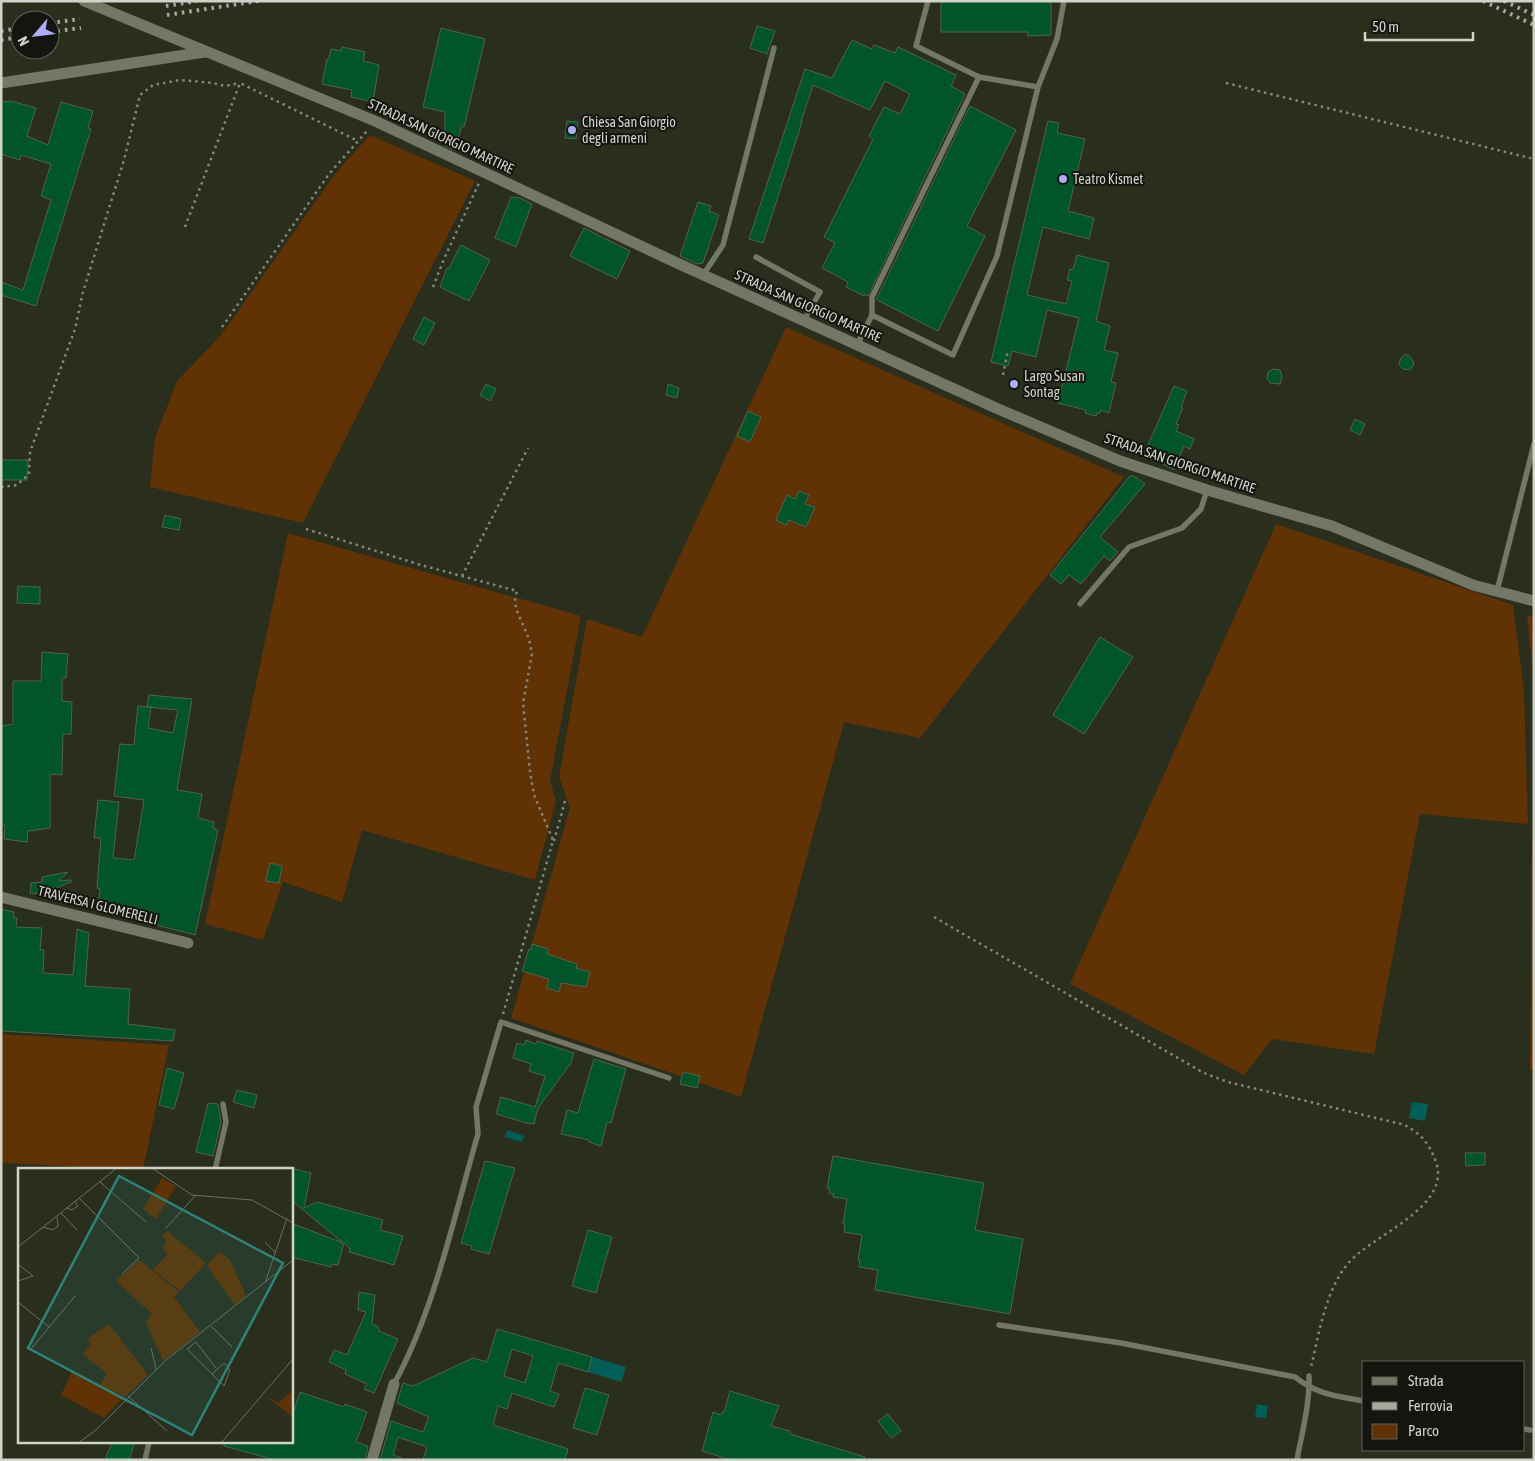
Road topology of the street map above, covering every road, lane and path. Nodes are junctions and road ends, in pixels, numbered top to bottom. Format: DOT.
graph roads {
  1 [pos="84,1"];
  2 [pos="928,1"];
  3 [pos="1064,1"];
  4 [pos="774,48"];
  5 [pos="206,52"];
  6 [pos="979,78"];
  7 [pos="1,83"];
  8 [pos="240,83"];
  9 [pos="1226,83"];
  10 [pos="1038,86"];
  11 [pos="376,121"];
  12 [pos="358,141"];
  13 [pos="1534,158"];
  14 [pos="483,173"];
  15 [pos="185,227"];
  16 [pos="756,257"];
  17 [pos="703,275"];
  18 [pos="433,287"];
  19 [pos="872,315"];
  20 [pos="804,320"];
  21 [pos="222,327"];
  22 [pos="857,344"];
  23 [pos="1008,350"];
  24 [pos="1003,376"];
  25 [pos="1534,444"];
  26 [pos="528,448"];
  27 [pos="1,487"];
  28 [pos="1207,490"];
  29 [pos="306,529"];
  30 [pos="462,576"];
  31 [pos="1496,591"];
  32 [pos="1534,601"];
  33 [pos="1080,604"];
  34 [pos="565,801"];
  35 [pos="552,848"];
  36 [pos="1,897"];
  37 [pos="934,917"];
  38 [pos="188,943"];
  39 [pos="501,1022"];
  40 [pos="669,1078"];
  41 [pos="224,1104"];
  42 [pos="215,1168"];
  43 [pos="999,1325"];
  44 [pos="1309,1376"];
  45 [pos="394,1384"];
  46 [pos="1309,1388"];
  47 [pos="1362,1401"];
  48 [pos="149,1444"];
  49 [pos="145,1460"];
  50 [pos="372,1460"];
  51 [pos="1297,1460"];
  1 -- 5 [label="street, STRADA SAN GIORGIO MARTIRE"];
  2 -- 6 [label="lane"];
  3 -- 10 [label="lane"];
  4 -- 17 [label="lane"];
  5 -- 7 [label="street"];
  5 -- 11 [label="street, STRADA SAN GIORGIO MARTIRE"];
  6 -- 10 [label="lane"];
  6 -- 19 [label="lane"];
  8 -- 12 [label="path"];
  8 -- 15 [label="path"];
  8 -- 27 [label="path"];
  9 -- 13 [label="path"];
  10 -- 19 [label="lane"];
  11 -- 12 [label="path"];
  11 -- 14 [label="street, STRADA SAN GIORGIO MARTIRE"];
  12 -- 21 [label="path"];
  14 -- 17 [label="street, STRADA SAN GIORGIO MARTIRE"];
  14 -- 18 [label="path"];
  16 -- 20 [label="lane"];
  17 -- 20 [label="street, STRADA SAN GIORGIO MARTIRE"];
  19 -- 22 [label="lane"];
  20 -- 22 [label="street, STRADA SAN GIORGIO MARTIRE"];
  22 -- 28 [label="street, STRADA SAN GIORGIO MARTIRE"];
  23 -- 24 [label="path"];
  25 -- 31 [label="lane"];
  26 -- 30 [label="path"];
  28 -- 31 [label="street, STRADA SAN GIORGIO MARTIRE"];
  28 -- 33 [label="lane"];
  29 -- 30 [label="path"];
  30 -- 35 [label="path"];
  31 -- 32 [label="street, STRADA SAN GIORGIO MARTIRE"];
  34 -- 35 [label="path"];
  35 -- 39 [label="path"];
  36 -- 38 [label="street, TRAVERSA I GLOMERELLI"];
  37 -- 44 [label="path"];
  39 -- 40 [label="lane"];
  39 -- 45 [label="lane"];
  41 -- 42 [label="lane"];
  43 -- 46 [label="lane"];
  44 -- 46 [label="lane"];
  45 -- 50 [label="street"];
  46 -- 47 [label="lane"];
  46 -- 51 [label="lane"];
  48 -- 49 [label="lane"];
}
